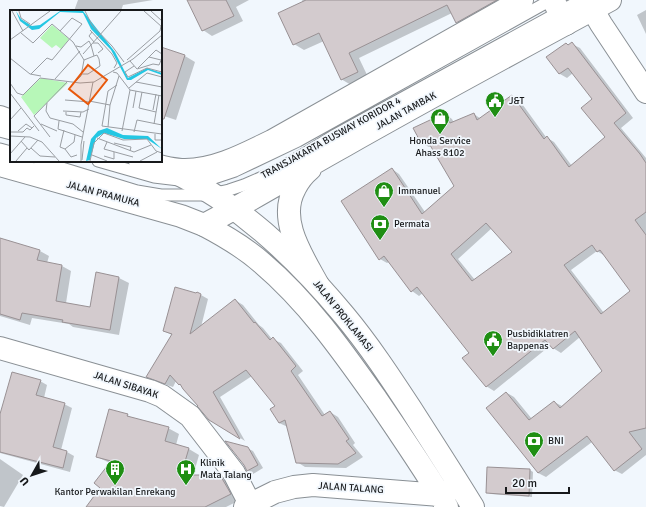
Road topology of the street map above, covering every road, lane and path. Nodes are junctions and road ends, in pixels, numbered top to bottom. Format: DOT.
graph roads {
  1 [pos="522,0"];
  2 [pos="592,2"];
  3 [pos="557,9"];
  4 [pos="646,92"];
  5 [pos="0,117"];
  6 [pos="10,121"];
  7 [pos="0,131"];
  8 [pos="10,134"];
  9 [pos="0,149"];
  10 [pos="10,152"];
  11 [pos="318,160"];
  12 [pos="42,162"];
  13 [pos="102,162"];
  14 [pos="144,162"];
  15 [pos="0,164"];
  16 [pos="169,169"];
  17 [pos="192,180"];
  18 [pos="214,194"];
  19 [pos="234,209"];
  20 [pos="204,225"];
  21 [pos="318,285"];
  22 [pos="0,348"];
  23 [pos="460,486"];
  24 [pos="443,501"];
  25 [pos="247,505"];
  26 [pos="473,507"];
  1 -- 16 [label="main road"];
  2 -- 3 [label="main road, JALAN TAMBAK"];
  2 -- 4 [label="main road"];
  3 -- 11 [label="main road, JALAN TAMBAK"];
  3 -- 17 [label="lane, TRANSJAKARTA BUSWAY KORIDOR 4"];
  3 -- 18 [label="lane, TRANSJAKARTA BUSWAY KORIDOR 4"];
  5 -- 6 [label="main road"];
  7 -- 8 [label="lane"];
  9 -- 10 [label="lane"];
  11 -- 19 [label="main road, JALAN TAMBAK"];
  11 -- 21 [label="main road"];
  12 -- 18 [label="lane, TRANSJAKARTA BUSWAY KORIDOR 4"];
  13 -- 17 [label="lane, TRANSJAKARTA BUSWAY KORIDOR 4"];
  14 -- 16 [label="main road"];
  15 -- 20 [label="main road, JALAN PRAMUKA"];
  16 -- 17 [label="main road, JALAN PROKLAMASI"];
  17 -- 18 [label="main road, JALAN PROKLAMASI"];
  18 -- 19 [label="main road, JALAN PROKLAMASI"];
  19 -- 20 [label="main road, JALAN TAMBAK"];
  19 -- 21 [label="main road, JALAN PROKLAMASI"];
  20 -- 24 [label="main road"];
  21 -- 23 [label="main road, JALAN PROKLAMASI"];
  22 -- 25 [label="main road, JALAN SIBAYAK"];
  23 -- 24 [label="main road, JALAN TALANG"];
  23 -- 26 [label="main road, JALAN PROKLAMASI"];
  24 -- 25 [label="main road, JALAN TALANG"];
}
